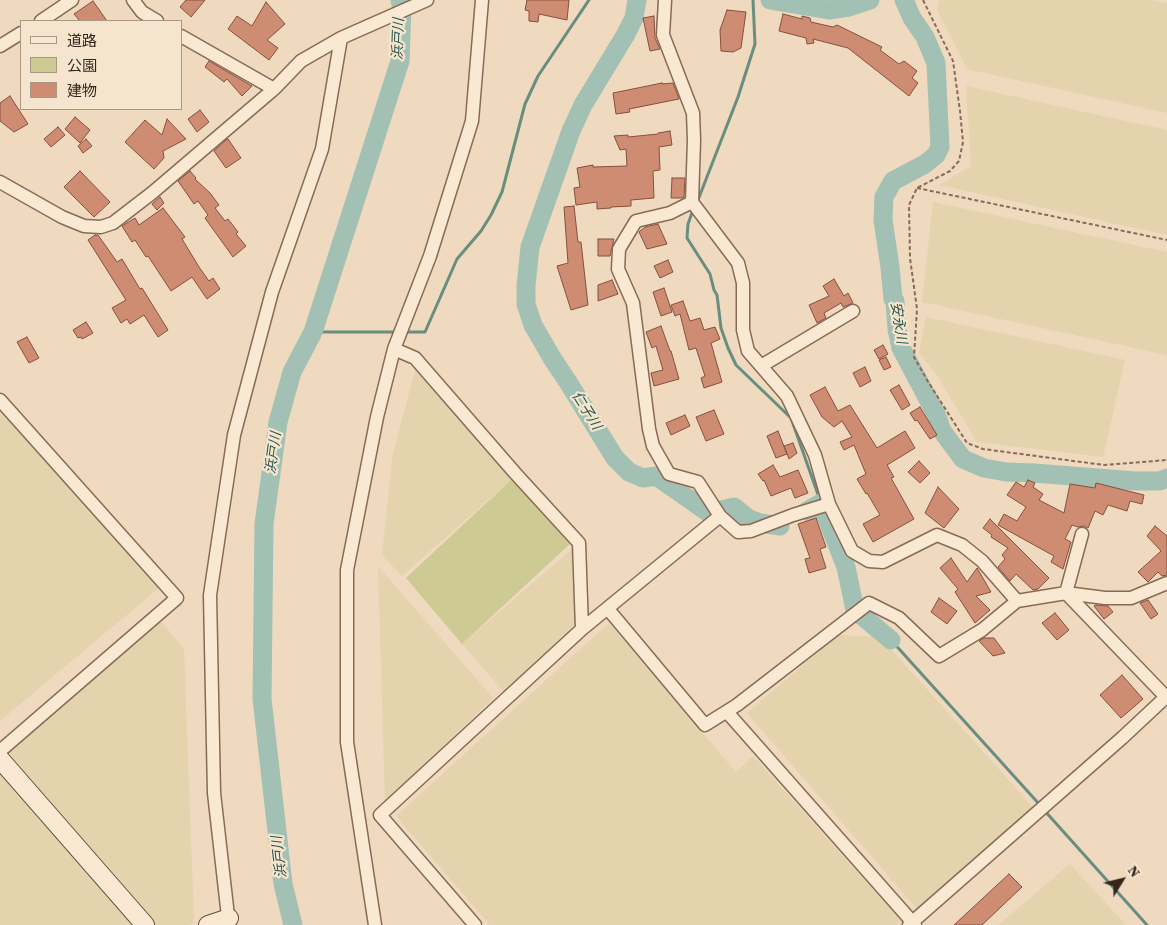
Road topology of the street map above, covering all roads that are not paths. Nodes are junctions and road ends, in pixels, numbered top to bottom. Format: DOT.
graph roads {
  1 [pos="72,0"];
  2 [pos="134,0"];
  3 [pos="427,0"];
  4 [pos="482,0"];
  5 [pos="665,0"];
  6 [pos="42,20"];
  7 [pos="154,20"];
  8 [pos="20,34"];
  9 [pos="182,37"];
  10 [pos="341,38"];
  11 [pos="0,46"];
  12 [pos="274,89"];
  13 [pos="0,182"];
  14 [pos="692,202"];
  15 [pos="853,311"];
  16 [pos="394,349"];
  17 [pos="761,366"];
  18 [pos="0,400"];
  19 [pos="829,504"];
  20 [pos="720,516"];
  21 [pos="1082,534"];
  22 [pos="1167,583"];
  23 [pos="1066,593"];
  24 [pos="1017,601"];
  25 [pos="608,609"];
  26 [pos="582,629"];
  27 [pos="1167,697"];
  28 [pos="727,712"];
  29 [pos="0,751"];
  30 [pos="0,759"];
  31 [pos="229,921"];
  32 [pos="912,924"];
  33 [pos="145,925"];
  34 [pos="208,925"];
  35 [pos="375,925"];
  36 [pos="475,925"];
  1 -- 6 [label="street"];
  2 -- 7 [label="street"];
  3 -- 10 [label="street"];
  4 -- 16 [label="street"];
  5 -- 14 [label="street"];
  8 -- 11 [label="street"];
  9 -- 12 [label="street"];
  10 -- 12 [label="street"];
  10 -- 31 [label="street"];
  12 -- 13 [label="street"];
  14 -- 17 [label="street"];
  14 -- 20 [label="street"];
  15 -- 17 [label="street"];
  16 -- 26 [label="street"];
  16 -- 35 [label="street"];
  17 -- 19 [label="street"];
  18 -- 29 [label="street"];
  19 -- 20 [label="street"];
  19 -- 24 [label="street"];
  20 -- 25 [label="street"];
  21 -- 23 [label="street"];
  22 -- 23 [label="street"];
  23 -- 24 [label="street"];
  23 -- 27 [label="street"];
  24 -- 28 [label="street"];
  25 -- 26 [label="street"];
  25 -- 28 [label="street"];
  26 -- 36 [label="street"];
  27 -- 32 [label="street"];
  28 -- 32 [label="street"];
  30 -- 33 [label="street"];
  31 -- 34 [label="street"];
}
